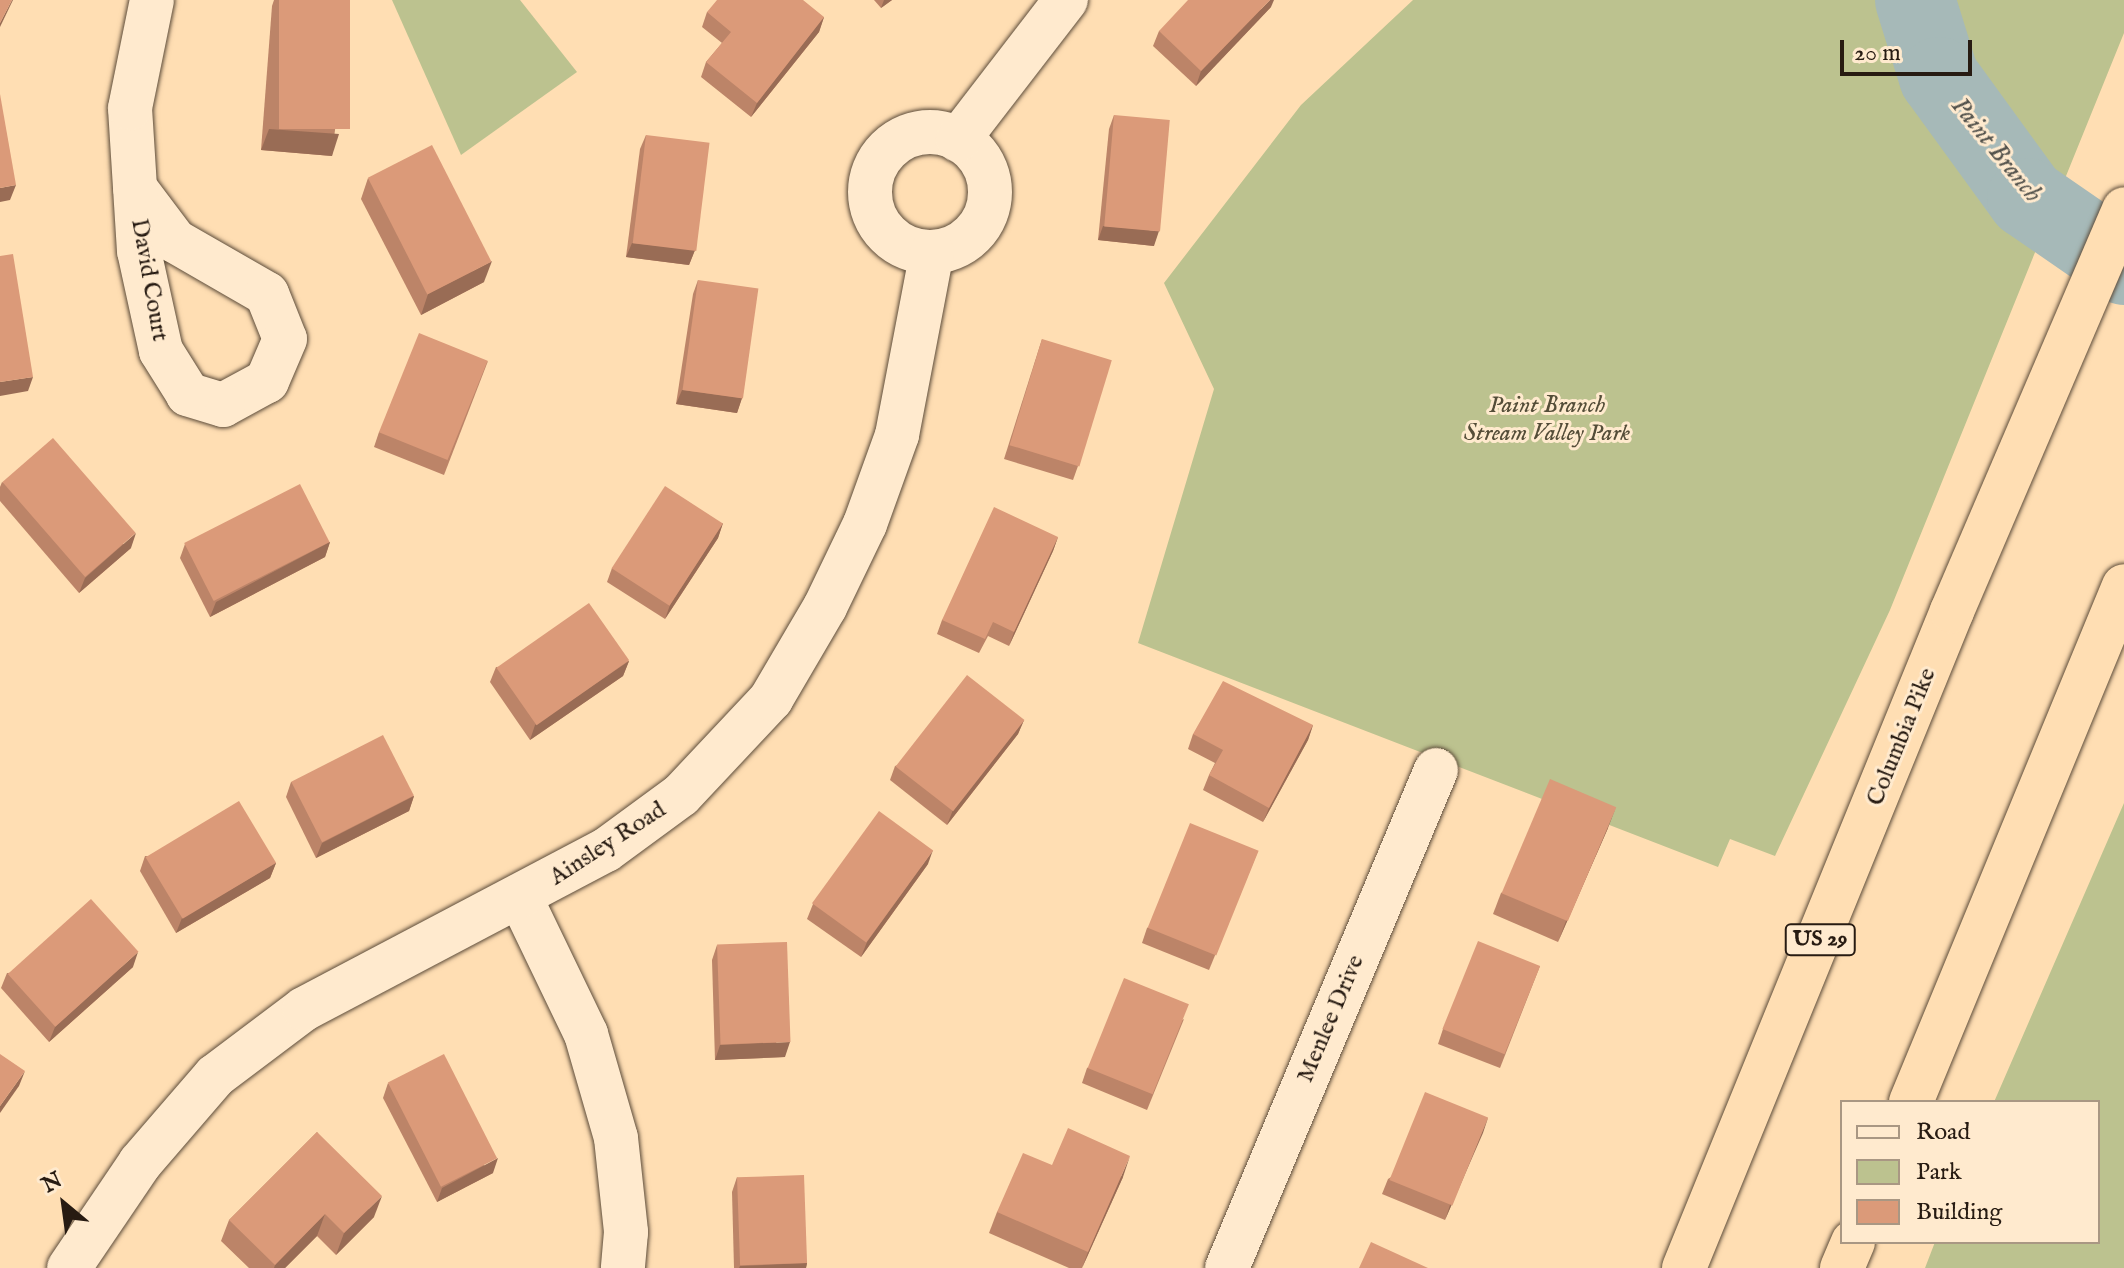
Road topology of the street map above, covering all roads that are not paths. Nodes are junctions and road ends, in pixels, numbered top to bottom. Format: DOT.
graph roads {
  1 [pos="152,0"];
  2 [pos="1066,0"];
  3 [pos="958,140"];
  4 [pos="135,188"];
  5 [pos="2124,209"];
  6 [pos="932,252"];
  7 [pos="2124,586"];
  8 [pos="1436,770"];
  9 [pos="521,899"];
  10 [pos="1912,1100"];
  11 [pos="1852,1244"];
  12 [pos="69,1268"];
  13 [pos="623,1268"];
  14 [pos="1227,1268"];
  15 [pos="1684,1268"];
  16 [pos="1842,1268"];
  1 -- 4 [label="street, David Court"];
  2 -- 3 [label="street"];
  3 -- 6 [label="street"];
  3 -- 6 [label="street"];
  4 -- 4 [label="street, David Court"];
  5 -- 15 [label="highway, Columbia Pike / US 29"];
  6 -- 9 [label="street, Ainsley Road"];
  7 -- 10 [label="highway"];
  8 -- 14 [label="street, Menlee Drive"];
  9 -- 12 [label="street, Ainsley Road"];
  9 -- 13 [label="street"];
  11 -- 16 [label="highway"];
}
